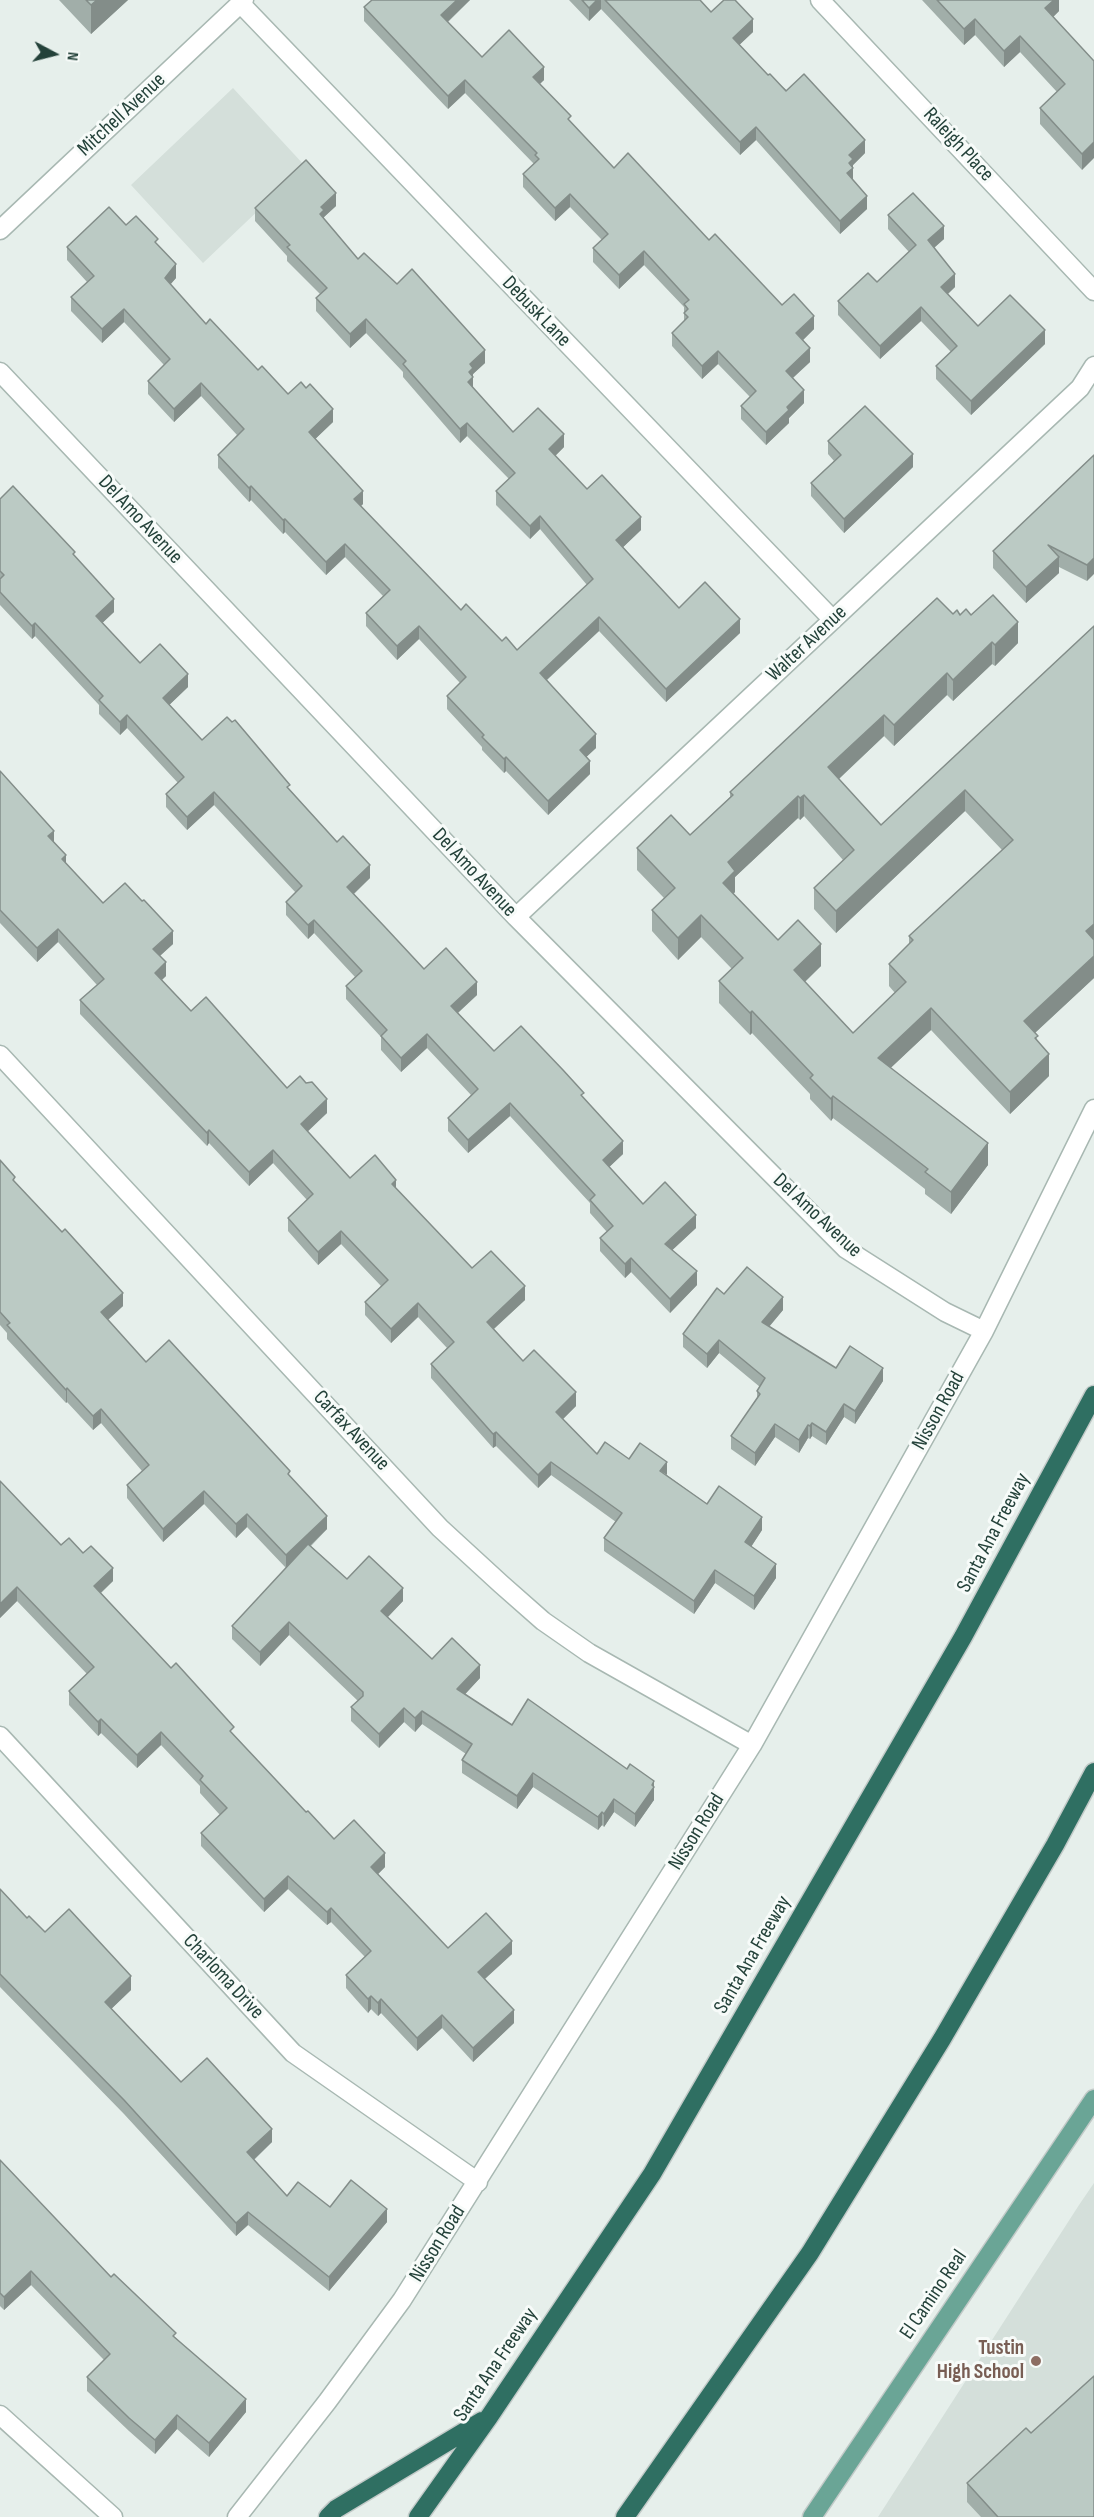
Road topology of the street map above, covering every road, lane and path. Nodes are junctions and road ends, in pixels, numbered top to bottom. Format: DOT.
graph roads {
  1 [pos="820,0"];
  2 [pos="242,2"];
  3 [pos="0,230"];
  4 [pos="1094,291"];
  5 [pos="1094,366"];
  6 [pos="0,372"];
  7 [pos="832,620"];
  8 [pos="516,917"];
  9 [pos="0,1055"];
  10 [pos="1094,1108"];
  11 [pos="984,1331"];
  12 [pos="1094,1395"];
  13 [pos="0,1736"];
  14 [pos="752,1745"];
  15 [pos="1094,1772"];
  16 [pos="1094,2099"];
  17 [pos="478,2182"];
  18 [pos="0,2415"];
  19 [pos="489,2417"];
  20 [pos="113,2517"];
  21 [pos="237,2517"];
  22 [pos="328,2517"];
  23 [pos="418,2517"];
  24 [pos="626,2517"];
  25 [pos="812,2517"];
  1 -- 4 [label="street, Raleigh Place"];
  2 -- 3 [label="street, Mitchell Avenue"];
  2 -- 7 [label="street, Debusk Lane"];
  5 -- 7 [label="street, Walter Avenue"];
  6 -- 8 [label="street, Del Amo Avenue"];
  7 -- 8 [label="street, Walter Avenue"];
  8 -- 11 [label="street, Del Amo Avenue"];
  9 -- 14 [label="street, Carfax Avenue"];
  10 -- 11 [label="street, Nisson Road"];
  11 -- 14 [label="street, Nisson Road"];
  12 -- 19 [label="highway, Santa Ana Freeway"];
  13 -- 17 [label="street, Charloma Drive"];
  14 -- 17 [label="street, Nisson Road"];
  15 -- 24 [label="highway"];
  16 -- 25 [label="main road, El Camino Real"];
  17 -- 21 [label="street, Nisson Road"];
  18 -- 20 [label="street"];
  19 -- 22 [label="highway"];
  19 -- 23 [label="highway, Santa Ana Freeway"];
}
